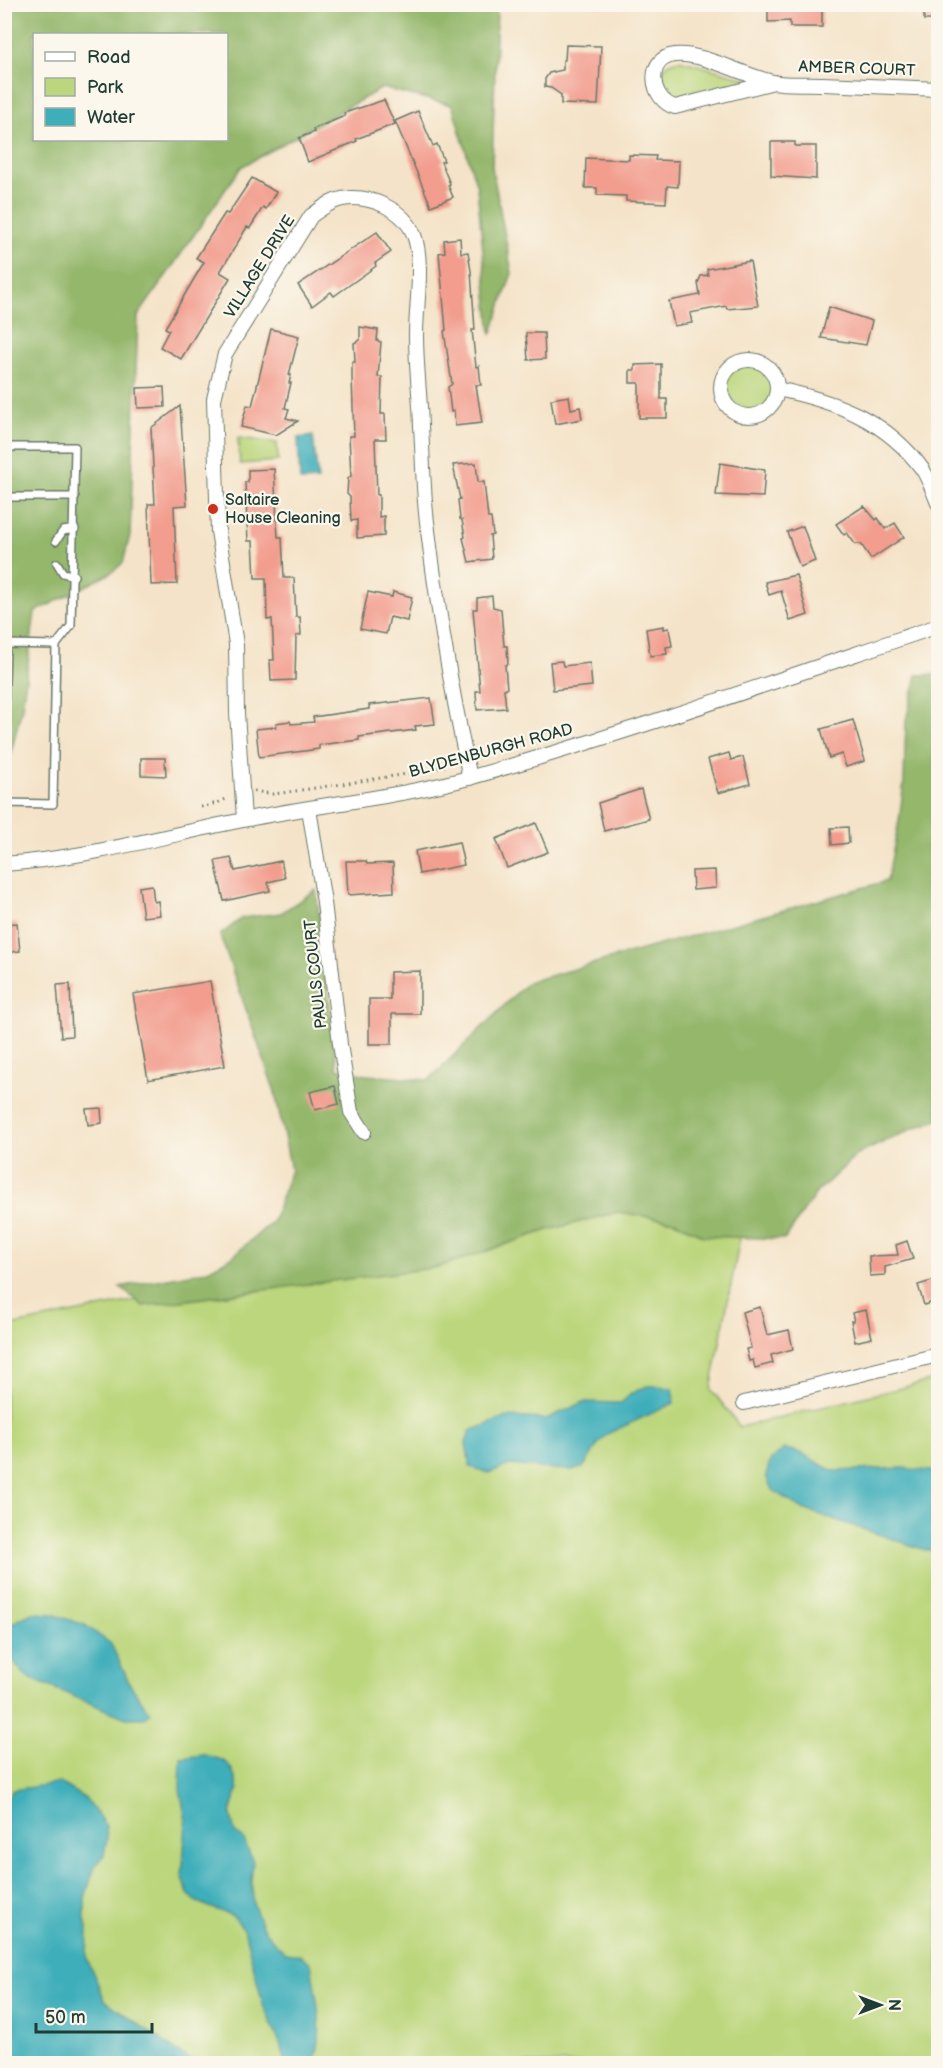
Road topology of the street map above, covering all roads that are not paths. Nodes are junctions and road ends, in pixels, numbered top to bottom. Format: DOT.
graph roads {
  1 [pos="774,82"];
  2 [pos="939,88"];
  3 [pos="777,389"];
  4 [pos="4,447"];
  5 [pos="4,496"];
  6 [pos="75,497"];
  7 [pos="939,504"];
  8 [pos="75,529"];
  9 [pos="56,541"];
  10 [pos="57,563"];
  11 [pos="74,576"];
  12 [pos="939,626"];
  13 [pos="56,645"];
  14 [pos="4,722"];
  15 [pos="470,778"];
  16 [pos="4,803"];
  17 [pos="309,809"];
  18 [pos="244,819"];
  19 [pos="4,844"];
  20 [pos="5,864"];
  21 [pos="364,1132"];
  22 [pos="939,1355"];
  23 [pos="744,1403"];
  1 -- 1 [label="street, AMBER COURT"];
  1 -- 2 [label="street, AMBER COURT"];
  3 -- 3 [label="street"];
  3 -- 7 [label="street"];
  4 -- 6 [label="lane"];
  5 -- 6 [label="lane"];
  6 -- 8 [label="lane"];
  8 -- 9 [label="lane"];
  8 -- 11 [label="lane"];
  10 -- 11 [label="lane"];
  11 -- 13 [label="lane"];
  12 -- 15 [label="street, BLYDENBURGH ROAD"];
  13 -- 14 [label="lane"];
  13 -- 16 [label="lane"];
  15 -- 17 [label="street, BLYDENBURGH ROAD"];
  15 -- 18 [label="street, VILLAGE DRIVE"];
  17 -- 18 [label="street, BLYDENBURGH ROAD"];
  17 -- 21 [label="street, PAULS COURT"];
  18 -- 20 [label="street, BLYDENBURGH ROAD"];
  19 -- 20 [label="lane"];
  22 -- 23 [label="street"];
}
